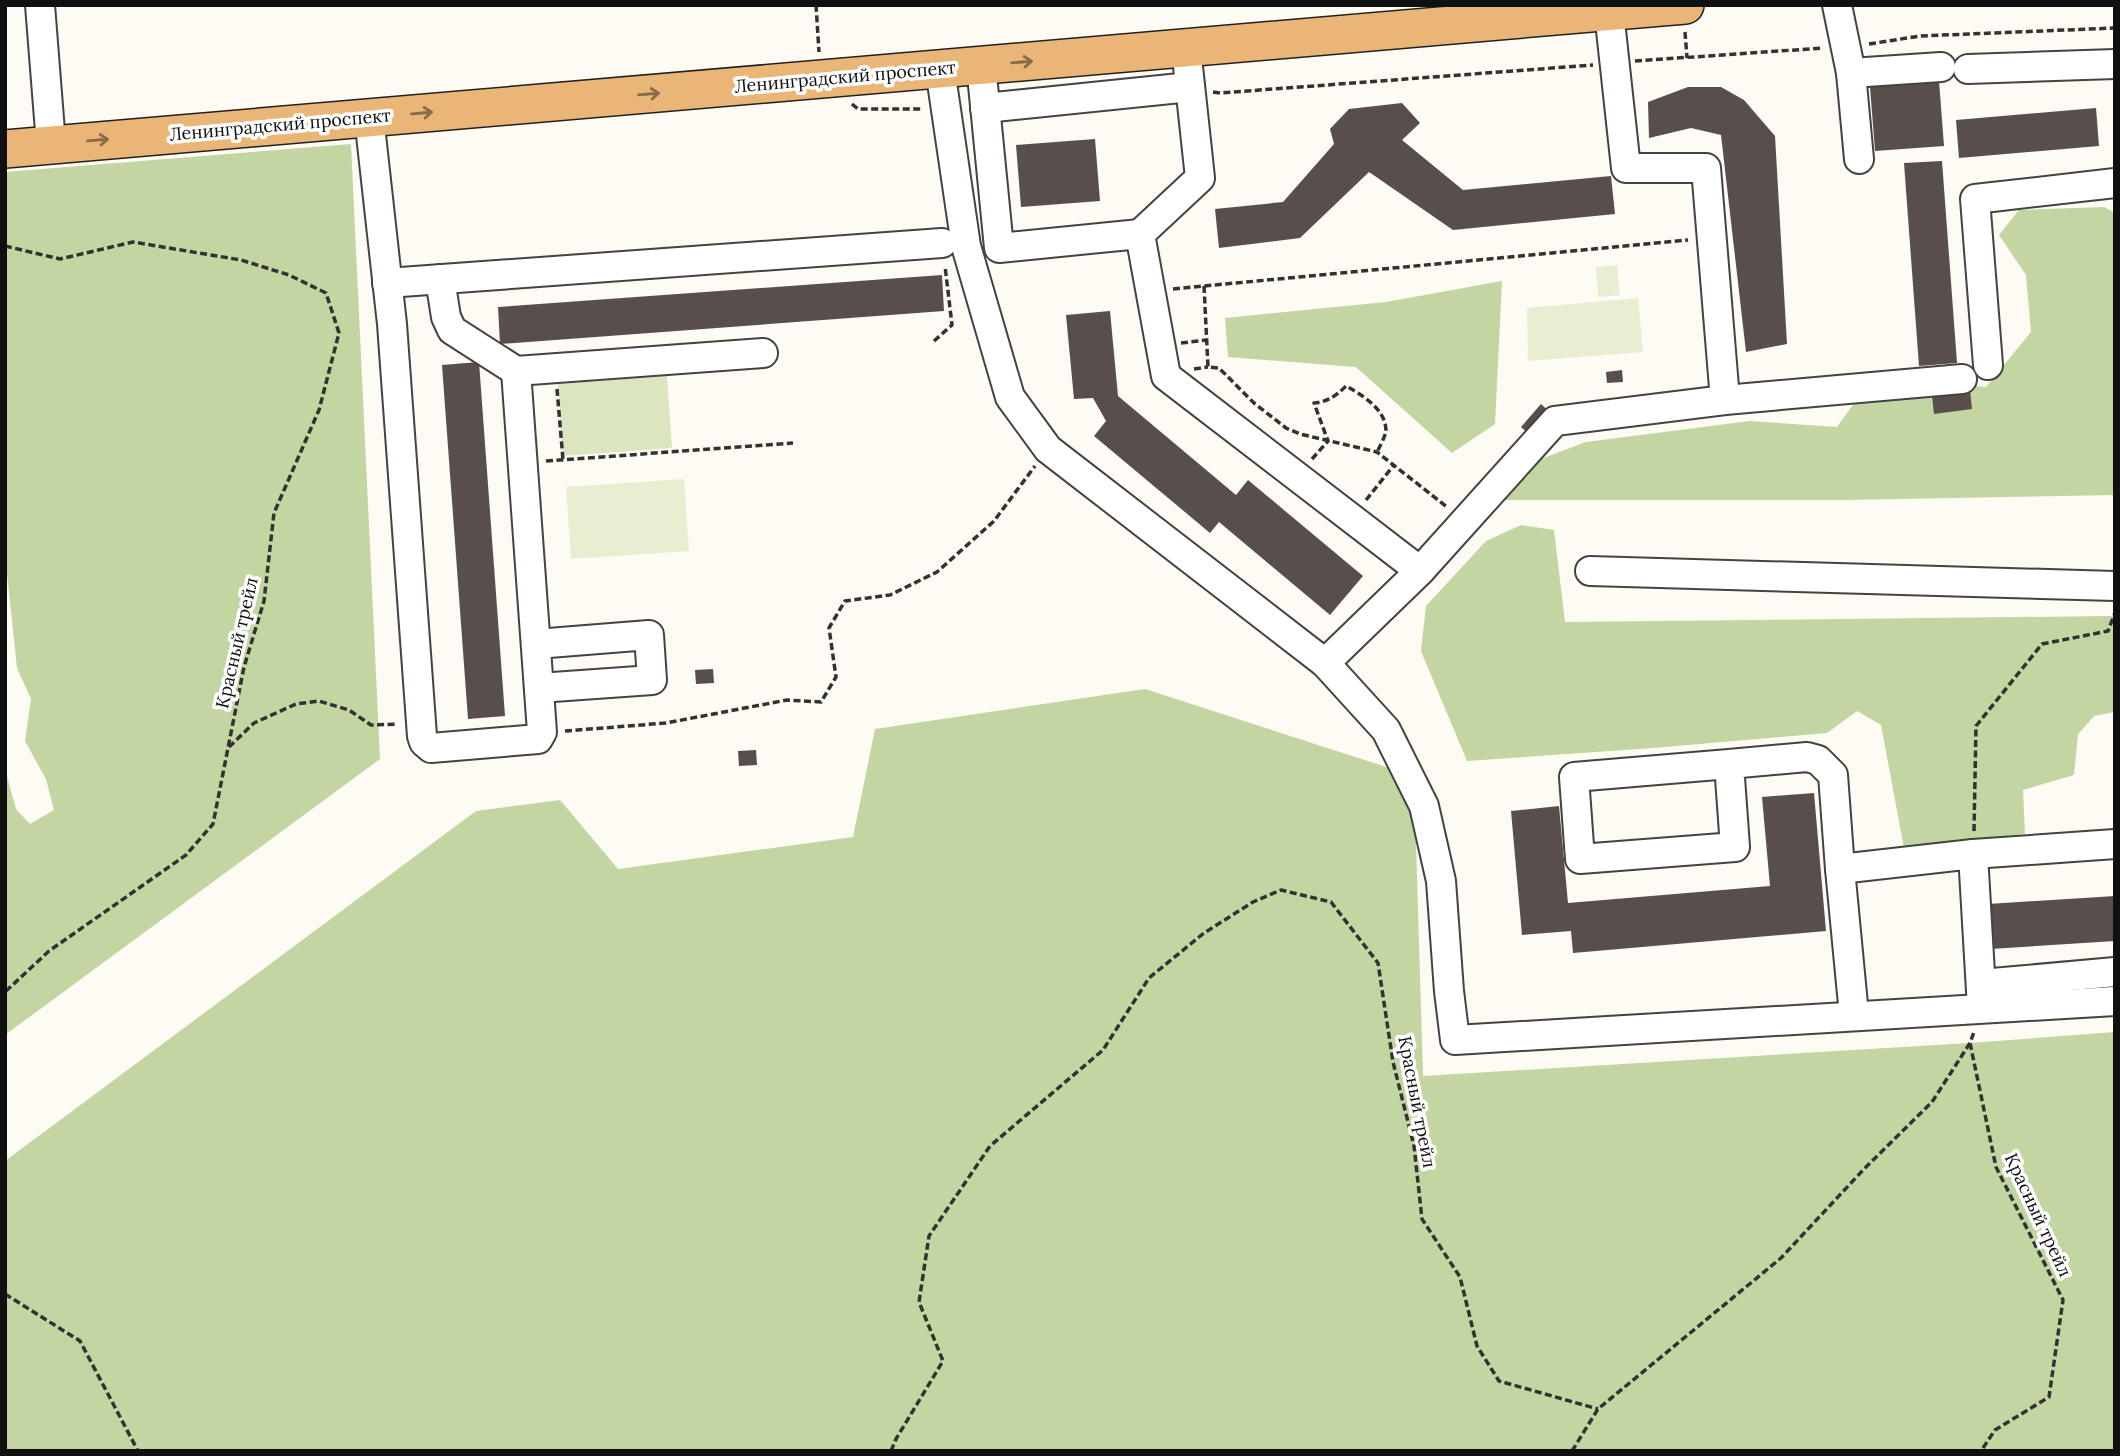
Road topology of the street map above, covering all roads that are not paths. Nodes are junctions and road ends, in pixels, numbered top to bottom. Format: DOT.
graph roads {
  1 [pos="40,5"];
  2 [pos="1685,5"];
  3 [pos="1837,5"];
  4 [pos="1627,9"];
  5 [pos="1186,48"];
  6 [pos="1848,60"];
  7 [pos="2115,64"];
  8 [pos="981,65"];
  9 [pos="940,69"];
  10 [pos="1190,88"];
  11 [pos="985,108"];
  12 [pos="369,117"];
  13 [pos="51,144"];
  14 [pos="5,149"];
  15 [pos="1859,159"];
  16 [pos="2115,183"];
  17 [pos="1140,234"];
  18 [pos="942,243"];
  19 [pos="440,279"];
  20 [pos="387,283"];
  21 [pos="763,353"];
  22 [pos="1988,365"];
  23 [pos="516,371"];
  24 [pos="1962,379"];
  25 [pos="1724,400"];
  26 [pos="1420,571"];
  27 [pos="1590,571"];
  28 [pos="2115,586"];
  29 [pos="536,643"];
  30 [pos="1325,663"];
  31 [pos="539,688"];
  32 [pos="1729,764"];
  33 [pos="2115,844"];
  34 [pos="1973,854"];
  35 [pos="1840,869"];
  36 [pos="2115,972"];
  37 [pos="1982,996"];
  38 [pos="2115,1000"];
  39 [pos="1854,1015"];
  1 -- 13 [label="street"];
  2 -- 4 [label="main road, Ленинградский проспект"];
  3 -- 6 [label="street"];
  4 -- 5 [label="main road, Ленинградский проспект"];
  4 -- 25 [label="street"];
  8 -- 5 [label="main road, Ленинградский проспект, one-way"];
  5 -- 10 [label="street"];
  6 -- 7 [label="street"];
  6 -- 15 [label="street"];
  8 -- 9 [label="main road, Ленинградский проспект"];
  8 -- 11 [label="street"];
  12 -- 9 [label="main road, Ленинградский проспект, one-way"];
  9 -- 30 [label="street"];
  10 -- 11 [label="street"];
  10 -- 17 [label="street"];
  11 -- 17 [label="street"];
  13 -- 12 [label="main road, Ленинградский проспект, one-way"];
  12 -- 20 [label="street"];
  13 -- 14 [label="main road, Ленинградский проспект"];
  16 -- 22 [label="street"];
  17 -- 26 [label="street"];
  18 -- 19 [label="street"];
  19 -- 20 [label="street"];
  19 -- 23 [label="street"];
  20 -- 31 [label="street"];
  21 -- 23 [label="street"];
  23 -- 29 [label="street"];
  24 -- 25 [label="street"];
  25 -- 26 [label="street"];
  26 -- 30 [label="street"];
  27 -- 28 [label="street"];
  29 -- 31 [label="street"];
  29 -- 31 [label="street"];
  30 -- 39 [label="street"];
  32 -- 32 [label="street"];
  32 -- 35 [label="street"];
  33 -- 34 [label="street"];
  34 -- 35 [label="street"];
  34 -- 37 [label="street"];
  35 -- 39 [label="street"];
  36 -- 37 [label="street"];
  37 -- 38 [label="street"];
  37 -- 39 [label="street"];
}
